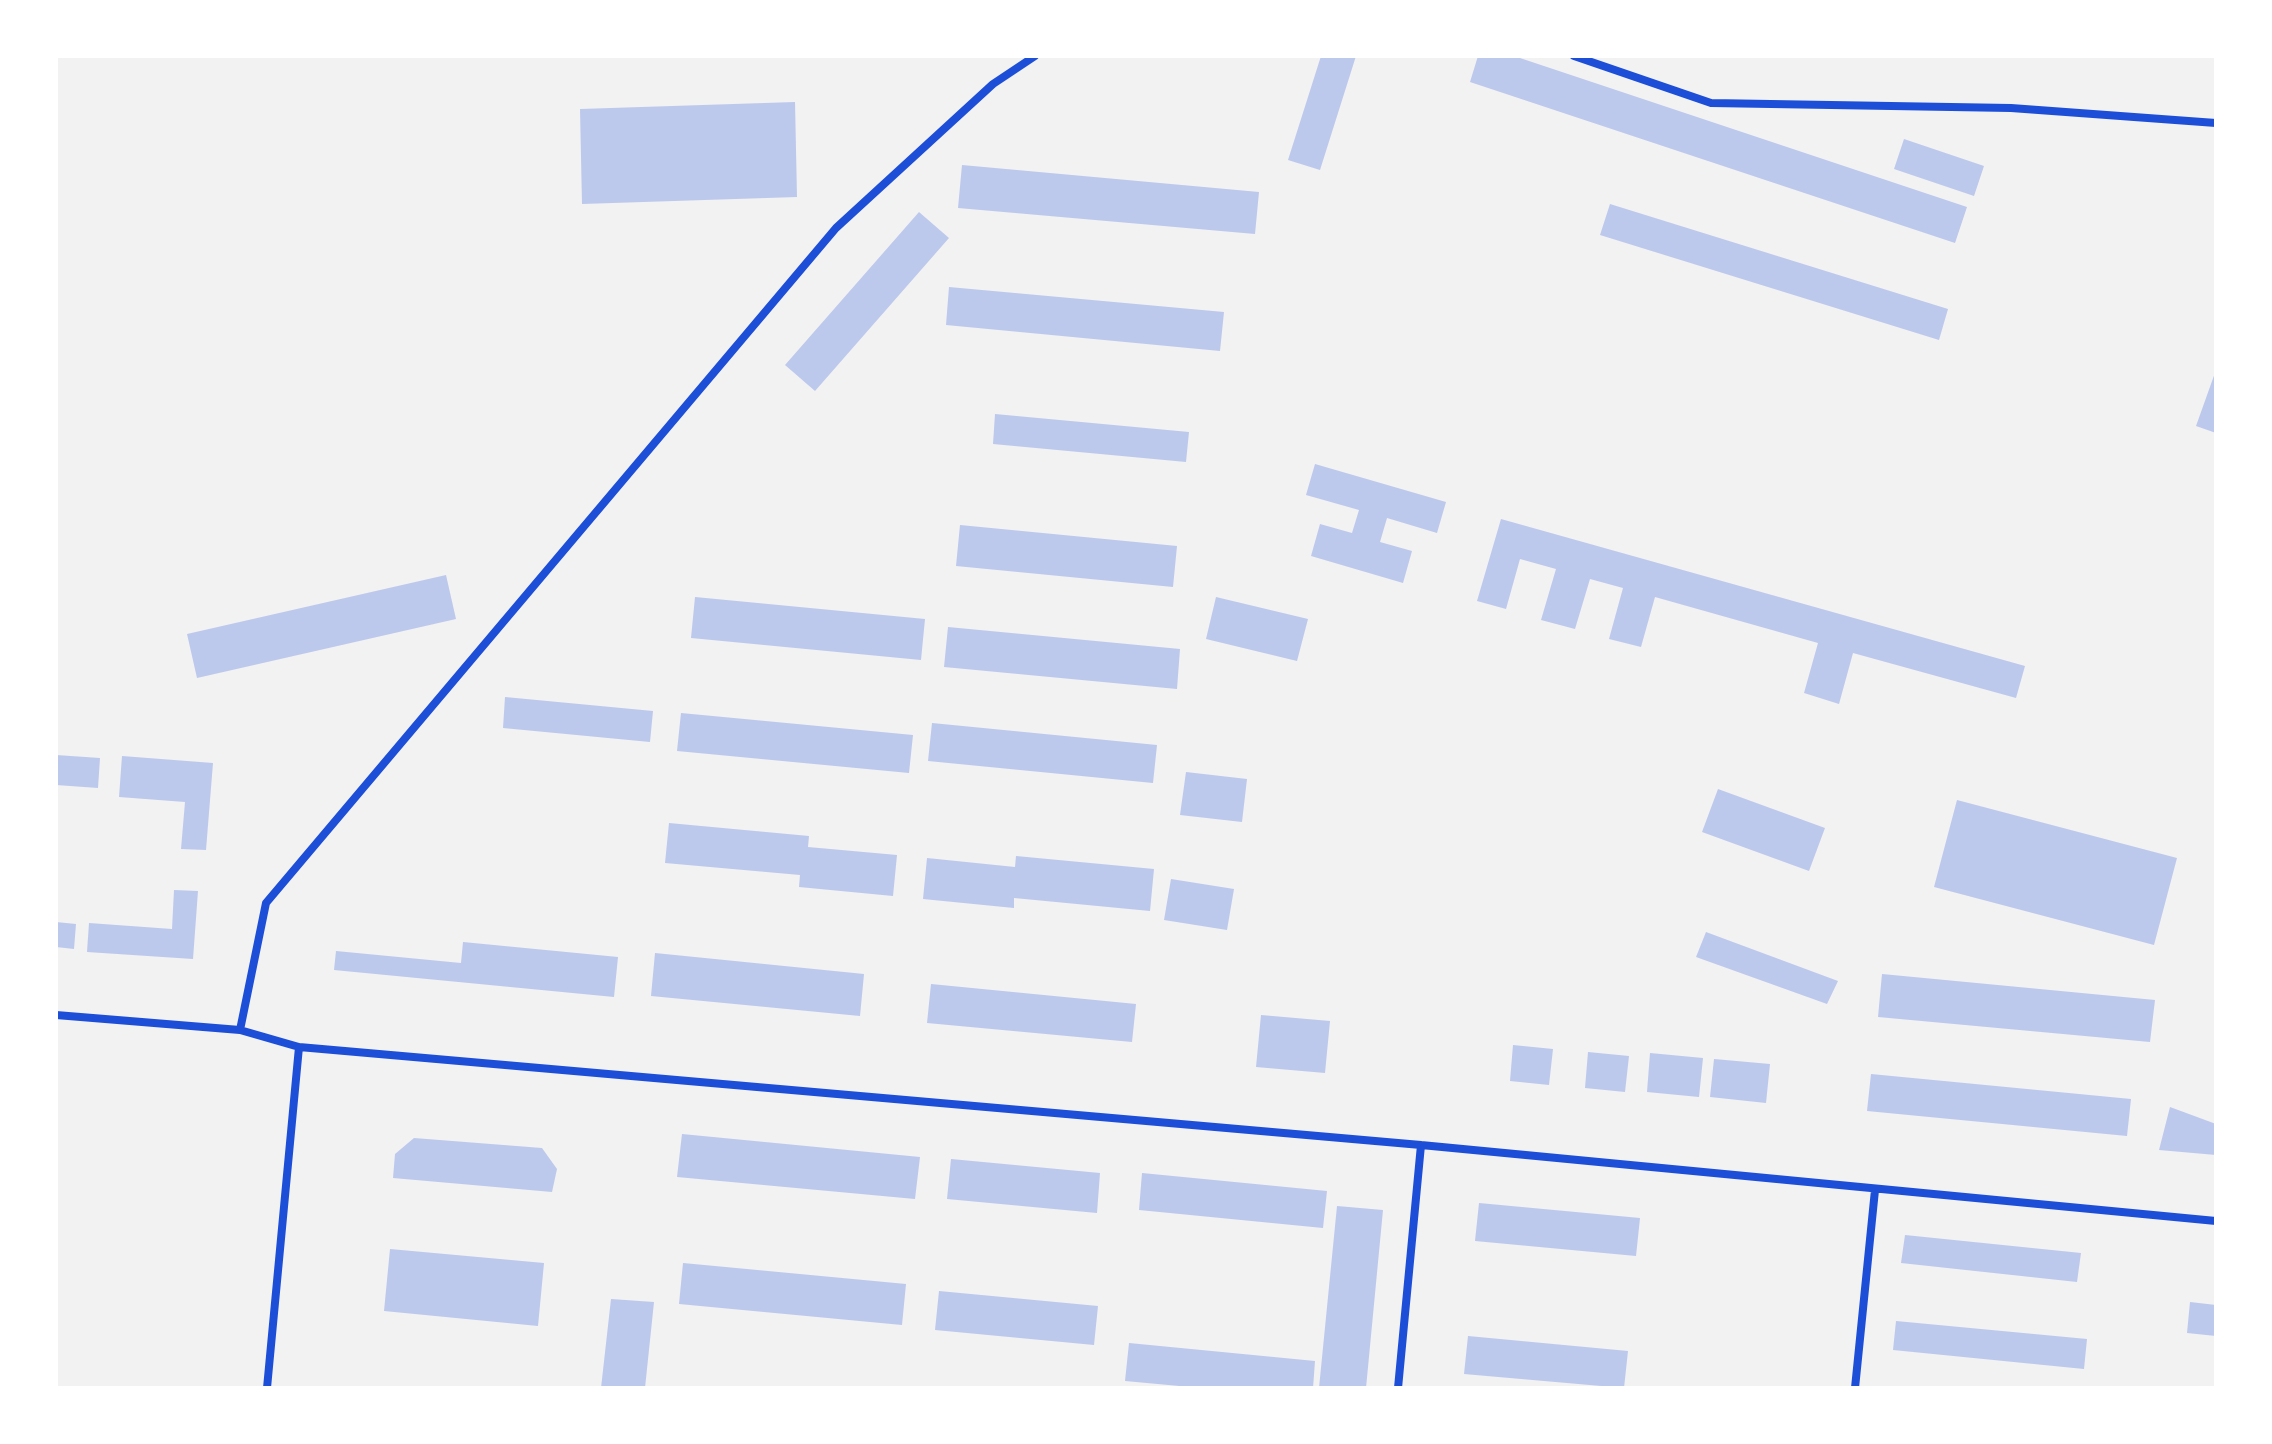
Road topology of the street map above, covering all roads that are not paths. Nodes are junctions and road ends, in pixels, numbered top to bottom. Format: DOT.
graph roads {
  1 [pos="1035,56"];
  2 [pos="1574,56"];
  3 [pos="2216,123"];
  4 [pos="56,1015"];
  5 [pos="240,1030"];
  6 [pos="299,1047"];
  7 [pos="1421,1145"];
  8 [pos="1875,1190"];
  9 [pos="2216,1221"];
  10 [pos="267,1388"];
  11 [pos="1398,1388"];
  12 [pos="1855,1388"];
  1 -- 5 [label="street"];
  2 -- 3 [label="street"];
  4 -- 5 [label="street"];
  5 -- 6 [label="street"];
  6 -- 7 [label="street"];
  6 -- 10 [label="street"];
  7 -- 8 [label="street"];
  7 -- 11 [label="street"];
  8 -- 9 [label="street"];
  8 -- 12 [label="street"];
}
